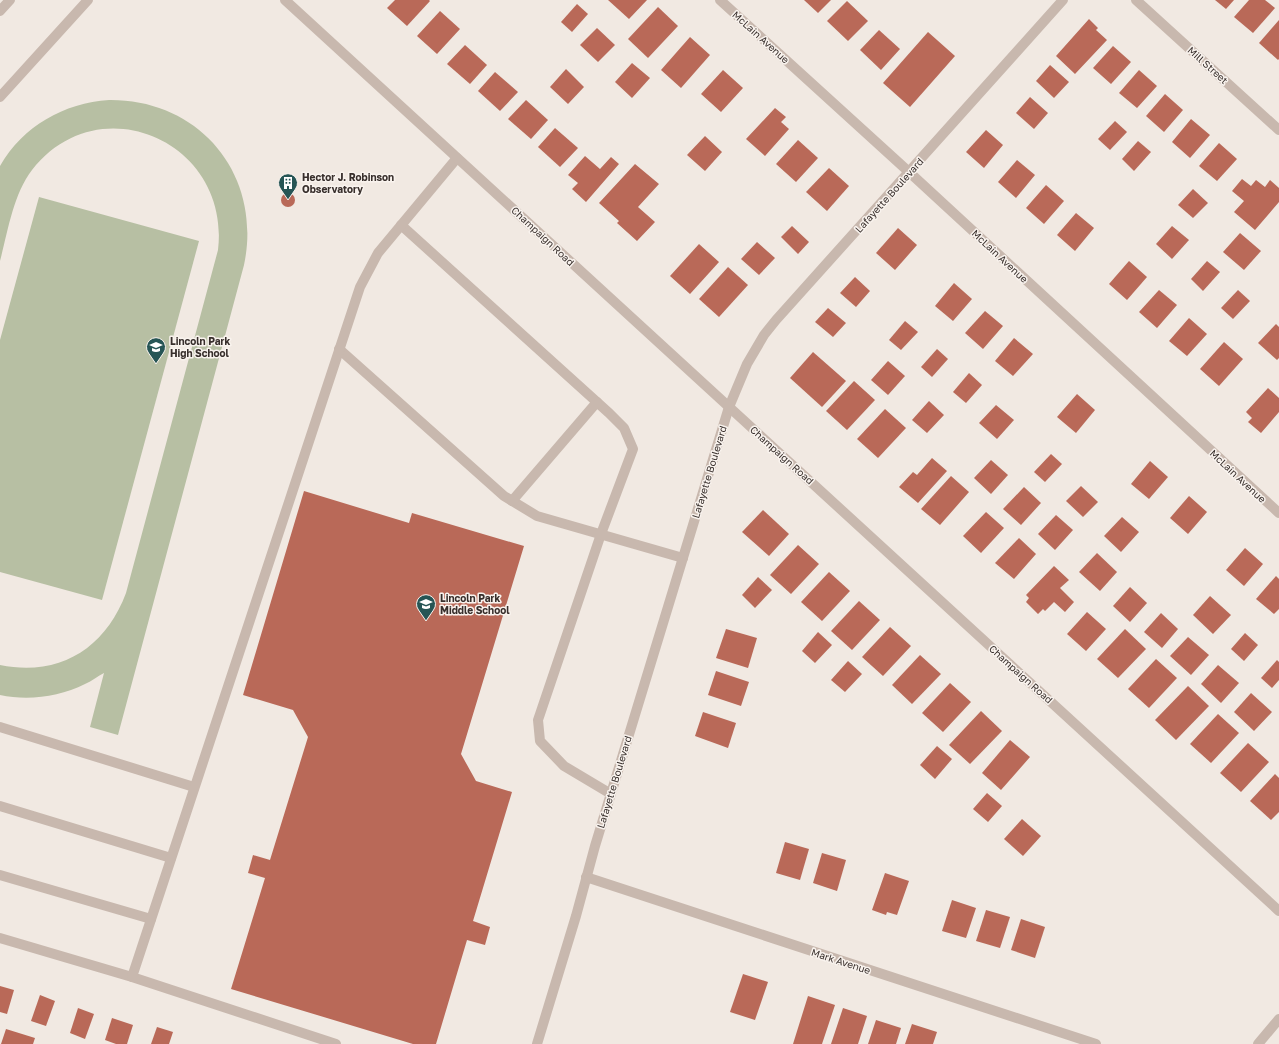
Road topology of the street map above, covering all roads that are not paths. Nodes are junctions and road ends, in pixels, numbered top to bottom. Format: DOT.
graph roads {
  1 [pos="10,0"];
  2 [pos="88,0"];
  3 [pos="285,0"];
  4 [pos="720,0"];
  5 [pos="1063,0"];
  6 [pos="1136,0"];
  7 [pos="0,11"];
  8 [pos="0,97"];
  9 [pos="1279,130"];
  10 [pos="457,158"];
  11 [pos="909,172"];
  12 [pos="401,225"];
  13 [pos="339,349"];
  14 [pos="597,402"];
  15 [pos="729,407"];
  16 [pos="512,501"];
  17 [pos="1279,513"];
  18 [pos="601,534"];
  19 [pos="683,558"];
  20 [pos="0,727"];
  21 [pos="194,787"];
  22 [pos="611,794"];
  23 [pos="0,806"];
  24 [pos="171,858"];
  25 [pos="0,875"];
  26 [pos="586,877"];
  27 [pos="1279,910"];
  28 [pos="151,918"];
  29 [pos="0,938"];
  30 [pos="132,977"];
  31 [pos="1279,1019"];
  32 [pos="336,1044"];
  33 [pos="537,1044"];
  34 [pos="1096,1044"];
  35 [pos="1258,1044"];
  1 -- 7 [label="street"];
  2 -- 8 [label="street"];
  3 -- 10 [label="street, Champaign Road"];
  4 -- 11 [label="street, McLain Avenue"];
  5 -- 11 [label="street, Lafayette Boulevard"];
  6 -- 9 [label="street, Mill Street"];
  10 -- 12 [label="street"];
  10 -- 15 [label="street, Champaign Road"];
  11 -- 15 [label="street, Lafayette Boulevard"];
  11 -- 17 [label="street, McLain Avenue"];
  12 -- 13 [label="street"];
  12 -- 14 [label="street"];
  13 -- 16 [label="street"];
  13 -- 21 [label="street"];
  14 -- 16 [label="street"];
  14 -- 18 [label="street"];
  15 -- 19 [label="street, Lafayette Boulevard"];
  15 -- 27 [label="street, Champaign Road"];
  16 -- 18 [label="street"];
  18 -- 19 [label="street"];
  18 -- 22 [label="street"];
  19 -- 22 [label="street, Lafayette Boulevard"];
  20 -- 21 [label="street"];
  21 -- 24 [label="street"];
  22 -- 26 [label="street, Lafayette Boulevard"];
  23 -- 24 [label="street"];
  24 -- 28 [label="street"];
  25 -- 28 [label="street"];
  26 -- 33 [label="street, Lafayette Boulevard"];
  26 -- 34 [label="street, Mark Avenue"];
  28 -- 30 [label="street"];
  29 -- 30 [label="street"];
  30 -- 32 [label="street"];
  31 -- 35 [label="street"];
}
